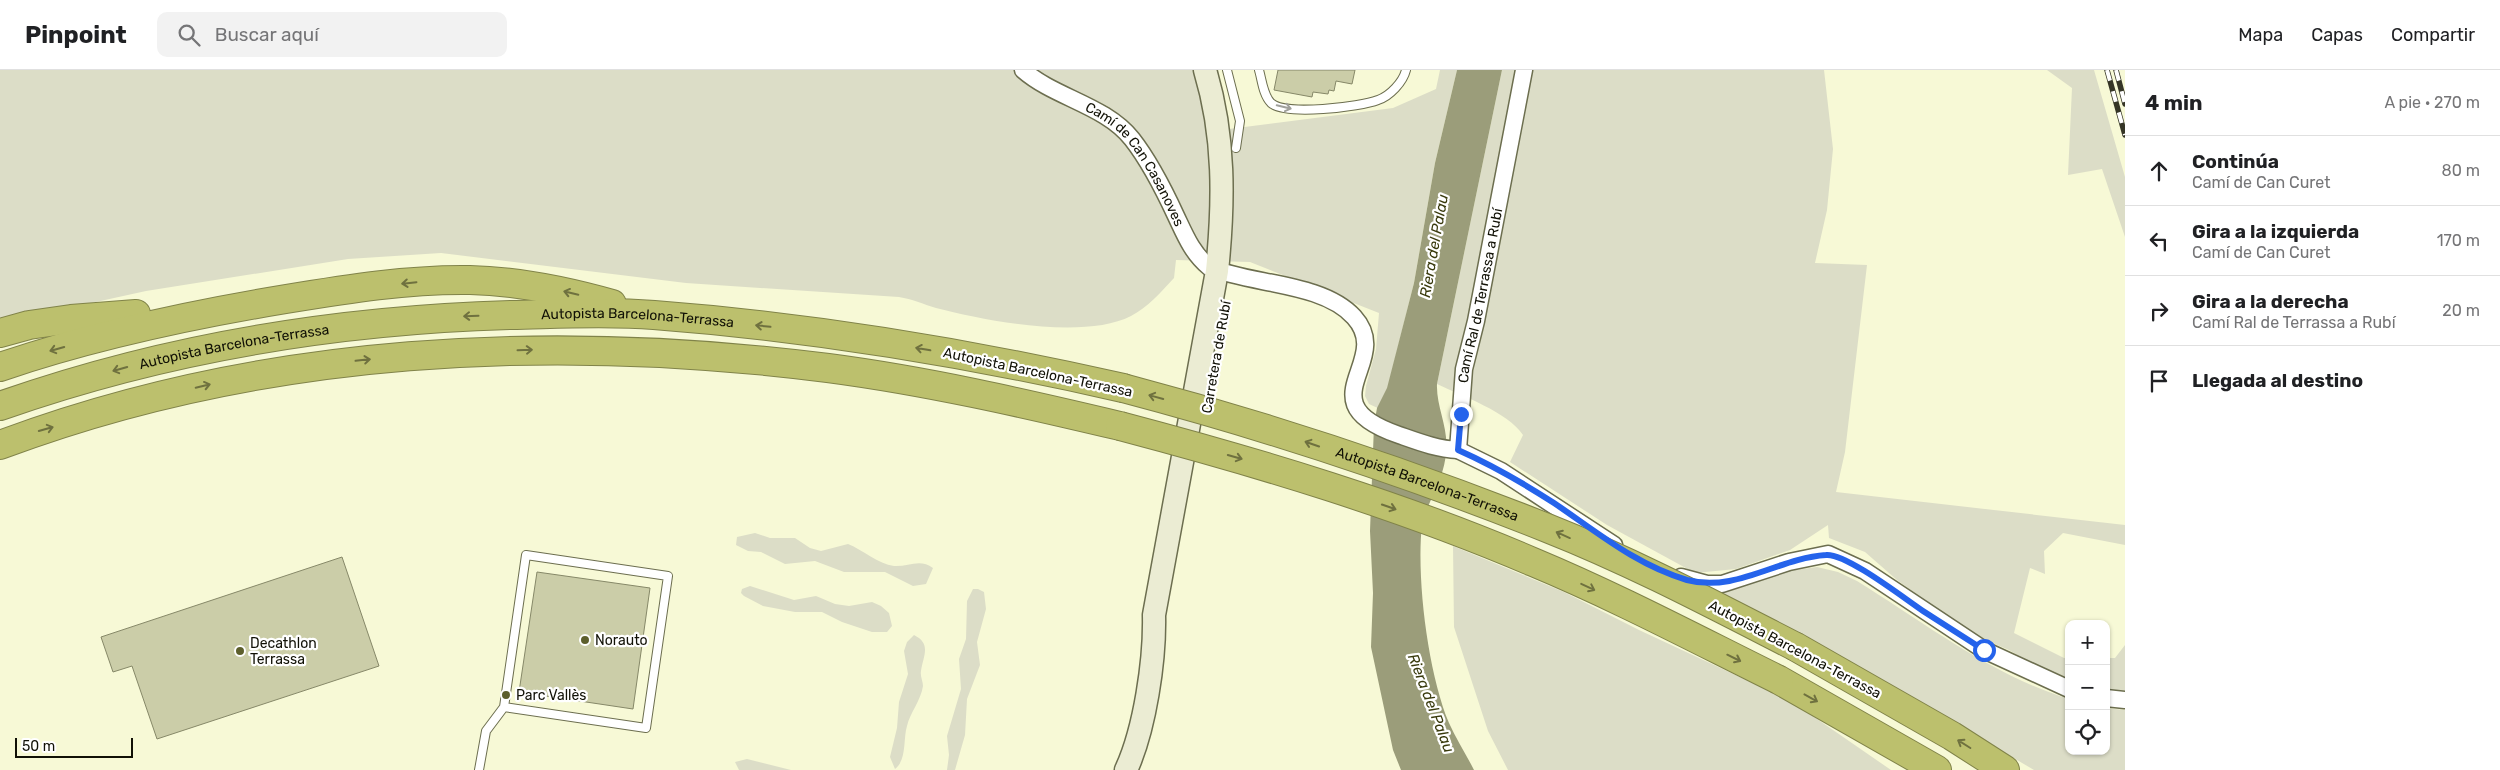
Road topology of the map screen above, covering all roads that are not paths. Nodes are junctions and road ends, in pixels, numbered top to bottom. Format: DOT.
graph roads {
  1 [pos="1023,70"];
  2 [pos="1205,70"];
  3 [pos="1217,70"];
  4 [pos="1227,70"];
  5 [pos="1259,70"];
  6 [pos="1406,70"];
  7 [pos="1524,70"];
  8 [pos="1236,148"];
  9 [pos="1224,272"];
  10 [pos="345,290"];
  11 [pos="652,314"];
  12 [pos="0,333"];
  13 [pos="0,367"];
  14 [pos="0,406"];
  15 [pos="0,445"];
  16 [pos="1458,450"];
  17 [pos="1155,641"];
  18 [pos="2065,687"];
  19 [pos="2110,698"];
  20 [pos="2125,700"];
  21 [pos="504,707"];
  22 [pos="1844,716"];
  23 [pos="1132,764"];
  24 [pos="480,770"];
  25 [pos="1918,770"];
  26 [pos="1937,770"];
  27 [pos="2006,770"];
  1 -- 9 [label="street, Camí de Can Casanoves"];
  2 -- 9 [label="main road"];
  3 -- 8 [label="main road, Carretera de Rubí"];
  4 -- 8 [label="lane"];
  5 -- 6 [label="lane, one-way"];
  7 -- 16 [label="street, Camí Ral de Terrassa a Rubí"];
  8 -- 9 [label="main road, Carretera de Rubí"];
  9 -- 16 [label="street"];
  9 -- 17 [label="main road, Carretera de Rubí"];
  9 -- 17 [label="main road, Carretera de Rubí"];
  11 -- 10 [label="highway, one-way"];
  10 -- 12 [label="highway"];
  10 -- 13 [label="highway, one-way"];
  11 -- 14 [label="highway, Autopista Barcelona-Terrassa, one-way"];
  27 -- 11 [label="highway, Autopista Barcelona-Terrassa, one-way, bridge"];
  15 -- 22 [label="highway, one-way, bridge"];
  16 -- 18 [label="street"];
  17 -- 23 [label="main road, Carretera de Rubí"];
  19 -- 20 [label="street"];
  21 -- 21 [label="lane"];
  21 -- 24 [label="lane"];
  22 -- 25 [label="highway"];
  22 -- 26 [label="highway"];
}
